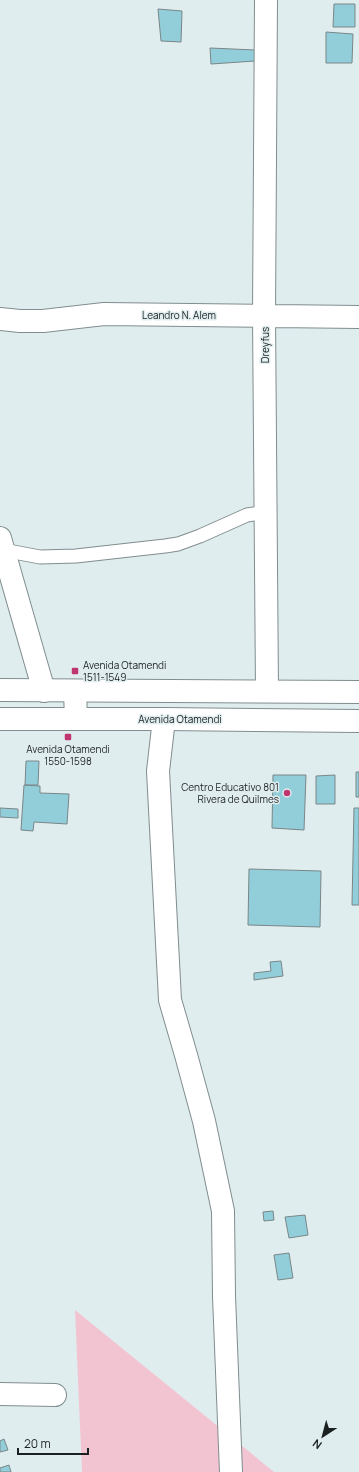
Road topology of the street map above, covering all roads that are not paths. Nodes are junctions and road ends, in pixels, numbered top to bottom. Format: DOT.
graph roads {
  1 [pos="266,0"];
  2 [pos="264,316"];
  3 [pos="359,317"];
  4 [pos="0,319"];
  5 [pos="266,512"];
  6 [pos="2,544"];
  7 [pos="0,690"];
  8 [pos="34,691"];
  9 [pos="75,691"];
  10 [pos="267,691"];
  11 [pos="359,692"];
  12 [pos="0,719"];
  13 [pos="25,719"];
  14 [pos="76,719"];
  15 [pos="164,719"];
  16 [pos="359,721"];
  17 [pos="0,1394"];
  18 [pos="55,1395"];
  19 [pos="231,1472"];
  1 -- 2 [label="street, Dreyfus"];
  2 -- 3 [label="street, Leandro N. Alem"];
  2 -- 4 [label="street, Leandro N. Alem"];
  2 -- 5 [label="street, Dreyfus"];
  5 -- 6 [label="lane"];
  5 -- 10 [label="street, Dreyfus"];
  6 -- 8 [label="street"];
  7 -- 8 [label="street"];
  8 -- 9 [label="street"];
  8 -- 13 [label="street"];
  9 -- 10 [label="street"];
  9 -- 14 [label="street"];
  10 -- 11 [label="street"];
  12 -- 13 [label="street, Avenida Otamendi"];
  13 -- 14 [label="street, Avenida Otamendi"];
  14 -- 15 [label="street, Avenida Otamendi"];
  15 -- 16 [label="street, Avenida Otamendi"];
  15 -- 19 [label="street"];
  17 -- 18 [label="street"];
}
